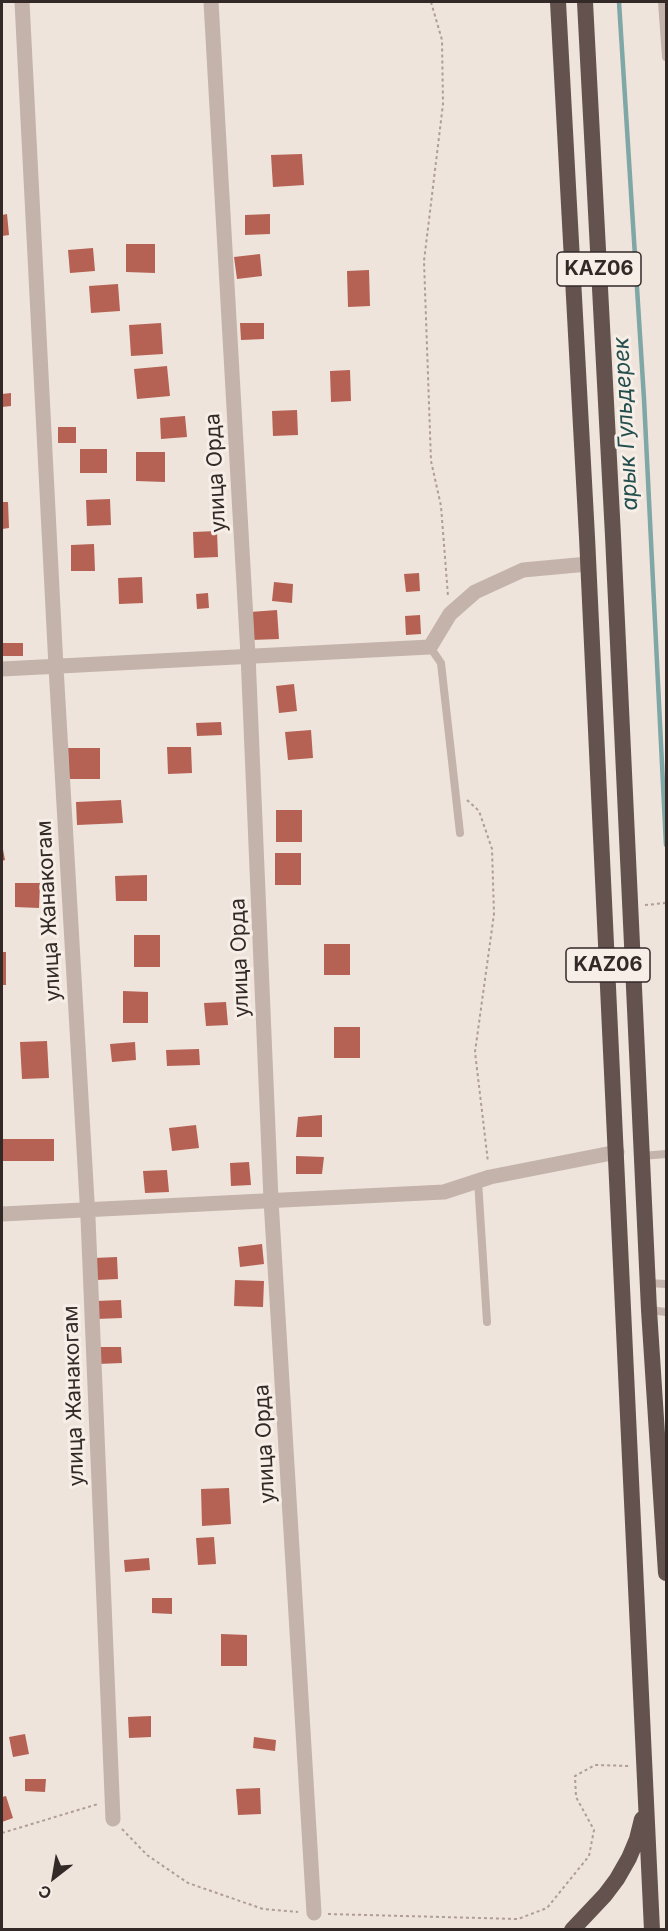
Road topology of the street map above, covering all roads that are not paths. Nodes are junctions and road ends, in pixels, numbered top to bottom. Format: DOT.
graph roads {
  1 [pos="22,2"];
  2 [pos="211,2"];
  3 [pos="558,2"];
  4 [pos="585,2"];
  5 [pos="662,2"];
  6 [pos="666,57"];
  7 [pos="613,536"];
  8 [pos="587,537"];
  9 [pos="588,564"];
  10 [pos="430,647"];
  11 [pos="248,655"];
  12 [pos="56,667"];
  13 [pos="2,669"];
  14 [pos="460,833"];
  15 [pos="617,1152"];
  16 [pos="666,1154"];
  17 [pos="642,1156"];
  18 [pos="484,1179"];
  19 [pos="271,1200"];
  20 [pos="87,1210"];
  21 [pos="2,1214"];
  22 [pos="647,1283"];
  23 [pos="666,1284"];
  24 [pos="649,1310"];
  25 [pos="666,1312"];
  26 [pos="487,1322"];
  27 [pos="666,1573"];
  28 [pos="646,1800"];
  29 [pos="113,1819"];
  30 [pos="314,1913"];
  31 [pos="572,1929"];
  32 [pos="652,1929"];
  1 -- 12 [label="street, улица Жанакогам"];
  2 -- 11 [label="street, улица Орда"];
  3 -- 8 [label="highway, KАZ06"];
  4 -- 7 [label="highway, KАZ06"];
  5 -- 6 [label="lane"];
  7 -- 8 [label="highway"];
  7 -- 17 [label="highway, KАZ06"];
  8 -- 9 [label="highway, KАZ06"];
  9 -- 10 [label="street"];
  9 -- 15 [label="highway, KАZ06"];
  10 -- 11 [label="street"];
  10 -- 14 [label="lane"];
  11 -- 12 [label="street"];
  11 -- 19 [label="street, улица Орда"];
  12 -- 13 [label="street"];
  12 -- 20 [label="street, улица Жанакогам"];
  15 -- 18 [label="street"];
  15 -- 28 [label="highway, KАZ06"];
  16 -- 17 [label="lane"];
  17 -- 22 [label="highway, KАZ06"];
  18 -- 19 [label="street"];
  18 -- 26 [label="lane"];
  19 -- 20 [label="street"];
  19 -- 30 [label="street, улица Орда"];
  20 -- 21 [label="street"];
  20 -- 29 [label="street, улица Жанакогам"];
  22 -- 23 [label="lane"];
  22 -- 24 [label="highway, KАZ06"];
  24 -- 25 [label="lane"];
  24 -- 27 [label="highway, KАZ06"];
  28 -- 31 [label="highway"];
  28 -- 32 [label="highway, KАZ06"];
}
